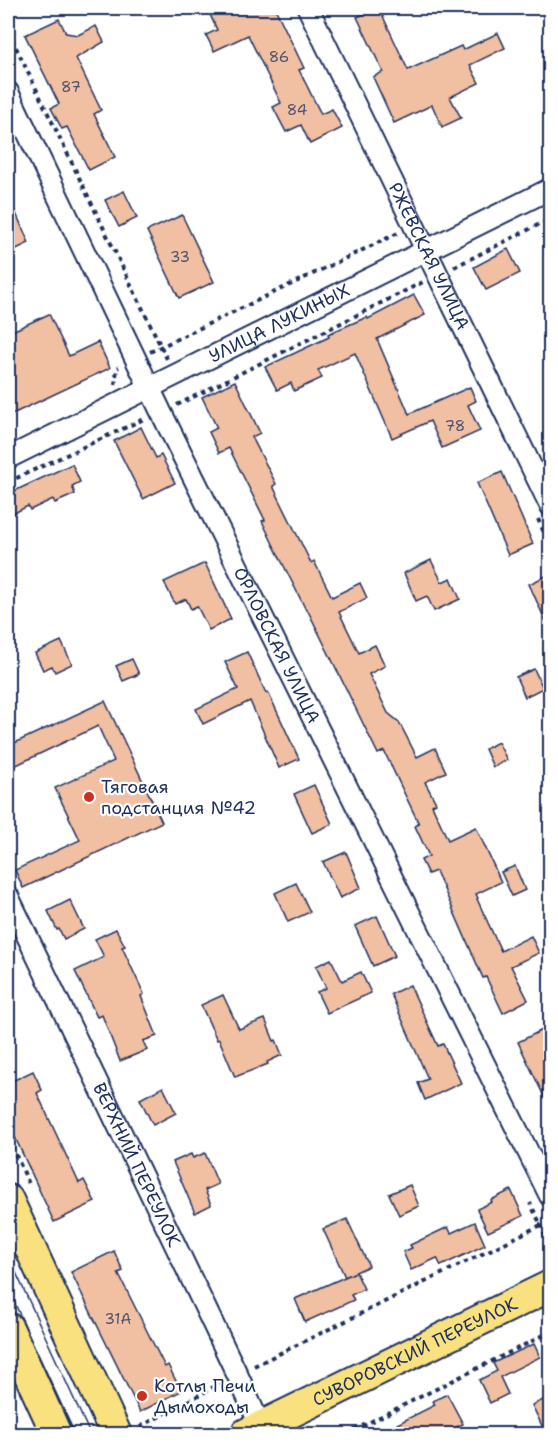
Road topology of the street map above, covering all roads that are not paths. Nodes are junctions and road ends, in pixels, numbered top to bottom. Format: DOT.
graph roads {
  1 [pos="308,8"];
  2 [pos="8,92"];
  3 [pos="550,189"];
  4 [pos="427,250"];
  5 [pos="150,387"];
  6 [pos="8,458"];
  7 [pos="550,505"];
  8 [pos="8,896"];
  9 [pos="550,1196"];
  10 [pos="8,1200"];
  11 [pos="550,1286"];
  12 [pos="8,1328"];
  13 [pos="128,1431"];
  14 [pos="257,1432"];
  15 [pos="57,1434"];
  1 -- 4 [label="street, РЖЕВСКАЯ УЛИЦА"];
  2 -- 5 [label="street, ОРЛОВСКАЯ УЛИЦА"];
  3 -- 4 [label="street, УЛИЦА ЛУКИНЫХ"];
  4 -- 5 [label="street, УЛИЦА ЛУКИНЫХ"];
  4 -- 7 [label="street, РЖЕВСКАЯ УЛИЦА"];
  5 -- 6 [label="street, УЛИЦА ЛУКИНЫХ"];
  5 -- 9 [label="street, ОРЛОВСКАЯ УЛИЦА"];
  8 -- 14 [label="street, ВЕРХНИЙ ПЕРЕУЛОК"];
  10 -- 13 [label="main road"];
  11 -- 14 [label="main road, СУВОРОВСКИЙ ПЕРЕУЛОК"];
  12 -- 15 [label="main road"];
}
